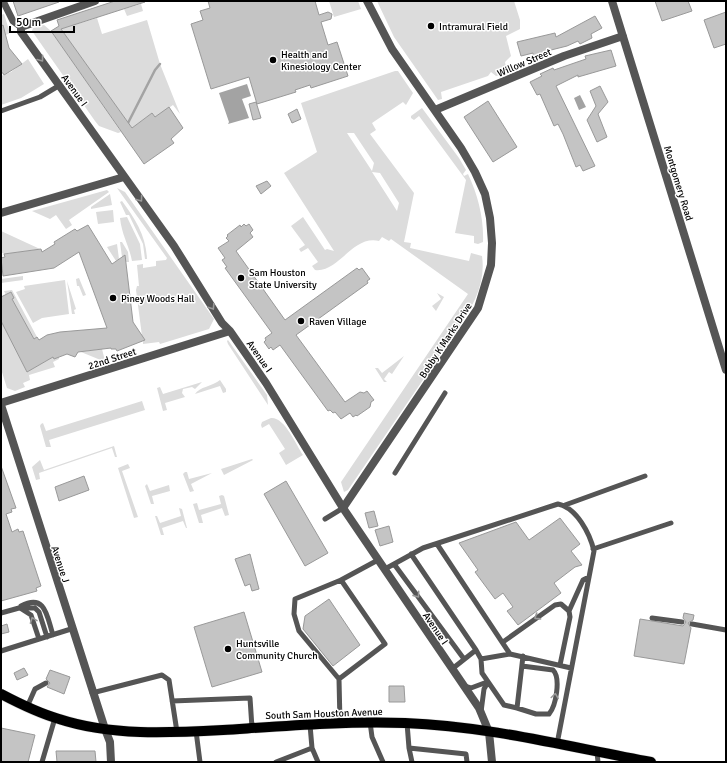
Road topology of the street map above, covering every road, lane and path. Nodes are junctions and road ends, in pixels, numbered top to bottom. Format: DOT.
graph roads {
  1 [pos="3,1"];
  2 [pos="95,1"];
  3 [pos="367,1"];
  4 [pos="612,1"];
  5 [pos="21,27"];
  6 [pos="623,36"];
  7 [pos="60,85"];
  8 [pos="1,110"];
  9 [pos="434,110"];
  10 [pos="124,177"];
  11 [pos="1,213"];
  12 [pos="230,331"];
  13 [pos="726,370"];
  14 [pos="446,392"];
  15 [pos="1,404"];
  16 [pos="395,473"];
  17 [pos="645,476"];
  18 [pos="565,505"];
  19 [pos="343,508"];
  20 [pos="325,519"];
  21 [pos="671,523"];
  22 [pos="437,544"];
  23 [pos="594,549"];
  24 [pos="411,554"];
  25 [pos="378,560"];
  26 [pos="394,564"];
  27 [pos="385,569"];
  28 [pos="589,577"];
  29 [pos="341,580"];
  30 [pos="19,608"];
  31 [pos="569,611"];
  32 [pos="1,613"];
  33 [pos="652,618"];
  34 [pos="682,622"];
  35 [pos="692,624"];
  36 [pos="72,629"];
  37 [pos="726,630"];
  38 [pos="53,635"];
  39 [pos="47,637"];
  40 [pos="39,640"];
  41 [pos="503,642"];
  42 [pos="476,650"];
  43 [pos="1,651"];
  44 [pos="510,654"];
  45 [pos="522,656"];
  46 [pos="481,659"];
  47 [pos="464,660"];
  48 [pos="560,665"];
  49 [pos="522,666"];
  50 [pos="452,668"];
  51 [pos="571,668"];
  52 [pos="339,679"];
  53 [pos="488,682"];
  54 [pos="46,683"];
  55 [pos="464,685"];
  56 [pos="92,693"];
  57 [pos="1,694"];
  58 [pos="172,701"];
  59 [pos="27,707"];
  60 [pos="517,708"];
  61 [pos="481,712"];
  62 [pos="55,718"];
  63 [pos="370,722"];
  64 [pos="340,723"];
  65 [pos="407,723"];
  66 [pos="310,725"];
  67 [pos="252,728"];
  68 [pos="105,729"];
  69 [pos="196,731"];
  70 [pos="177,732"];
  71 [pos="490,732"];
  72 [pos="557,744"];
  73 [pos="312,748"];
  74 [pos="409,748"];
  75 [pos="598,757"];
  76 [pos="42,762"];
  77 [pos="111,762"];
  78 [pos="200,762"];
  79 [pos="276,762"];
  80 [pos="318,762"];
  81 [pos="383,762"];
  82 [pos="412,762"];
  83 [pos="467,762"];
  84 [pos="492,762"];
  85 [pos="650,762"];
  1 -- 5 [label="street, Avenue I"];
  2 -- 5 [label="street"];
  3 -- 9 [label="street, Bobby K Marks Drive"];
  4 -- 6 [label="street, Montgomery Road"];
  5 -- 7 [label="street, Avenue I, one-way"];
  6 -- 9 [label="street, Willow Street"];
  6 -- 13 [label="street, Montgomery Road"];
  7 -- 8 [label="lane"];
  7 -- 10 [label="street, Avenue I"];
  9 -- 19 [label="street, Bobby K Marks Drive"];
  10 -- 11 [label="street"];
  10 -- 12 [label="street, Avenue I, one-way"];
  12 -- 15 [label="street, 22nd Street"];
  12 -- 19 [label="street, Avenue I"];
  14 -- 16 [label="lane"];
  15 -- 36 [label="street, Avenue J"];
  17 -- 18 [label="lane"];
  18 -- 22 [label="lane"];
  18 -- 23 [label="lane"];
  19 -- 20 [label="lane"];
  19 -- 25 [label="street, Avenue I"];
  21 -- 23 [label="lane"];
  22 -- 24 [label="lane"];
  22 -- 41 [label="lane"];
  23 -- 28 [label="lane"];
  24 -- 26 [label="lane"];
  24 -- 42 [label="lane"];
  25 -- 27 [label="street, Avenue I"];
  25 -- 29 [label="lane"];
  26 -- 27 [label="lane"];
  26 -- 47 [label="lane, one-way"];
  27 -- 50 [label="street, Avenue I"];
  28 -- 31 [label="lane"];
  28 -- 51 [label="lane"];
  29 -- 52 [label="lane"];
  29 -- 52 [label="lane"];
  30 -- 32 [label="lane"];
  30 -- 38 [label="lane"];
  30 -- 39 [label="lane"];
  40 -- 30 [label="lane, one-way"];
  31 -- 41 [label="lane, one-way"];
  31 -- 48 [label="lane"];
  33 -- 34 [label="lane"];
  35 -- 37 [label="lane"];
  36 -- 38 [label="lane"];
  36 -- 56 [label="street, Avenue J"];
  38 -- 39 [label="lane"];
  39 -- 40 [label="lane"];
  40 -- 43 [label="lane"];
  41 -- 44 [label="lane"];
  42 -- 46 [label="lane"];
  42 -- 47 [label="lane"];
  44 -- 45 [label="lane"];
  44 -- 46 [label="lane"];
  45 -- 48 [label="lane"];
  45 -- 49 [label="lane"];
  46 -- 53 [label="lane"];
  47 -- 50 [label="lane"];
  48 -- 51 [label="lane"];
  49 -- 60 [label="lane"];
  60 -- 49 [label="lane, one-way"];
  50 -- 55 [label="street, Avenue I"];
  51 -- 72 [label="lane"];
  52 -- 64 [label="lane"];
  53 -- 55 [label="lane"];
  53 -- 60 [label="lane"];
  53 -- 61 [label="lane"];
  54 -- 59 [label="lane"];
  55 -- 61 [label="street, Avenue I"];
  56 -- 58 [label="lane"];
  56 -- 68 [label="street, Avenue J"];
  57 -- 59 [label="main road, South Sam Houston Avenue"];
  58 -- 67 [label="lane"];
  58 -- 70 [label="lane"];
  59 -- 62 [label="main road, South Sam Houston Avenue"];
  61 -- 71 [label="street, Avenue I"];
  62 -- 68 [label="main road, South Sam Houston Avenue"];
  62 -- 76 [label="lane"];
  63 -- 64 [label="main road, South Sam Houston Avenue"];
  63 -- 65 [label="main road, South Sam Houston Avenue"];
  63 -- 81 [label="lane"];
  64 -- 66 [label="main road, South Sam Houston Avenue"];
  65 -- 71 [label="main road, South Sam Houston Avenue"];
  65 -- 74 [label="lane"];
  66 -- 67 [label="main road, South Sam Houston Avenue"];
  66 -- 73 [label="lane"];
  67 -- 69 [label="main road, South Sam Houston Avenue"];
  68 -- 70 [label="main road, South Sam Houston Avenue"];
  68 -- 77 [label="street, Avenue J"];
  69 -- 70 [label="main road, South Sam Houston Avenue"];
  69 -- 78 [label="lane"];
  71 -- 72 [label="main road, South Sam Houston Avenue"];
  71 -- 84 [label="street"];
  72 -- 75 [label="main road, South Sam Houston Avenue"];
  73 -- 79 [label="lane"];
  73 -- 80 [label="lane"];
  74 -- 82 [label="lane"];
  74 -- 83 [label="lane"];
  75 -- 85 [label="main road, South Sam Houston Avenue"];
}
